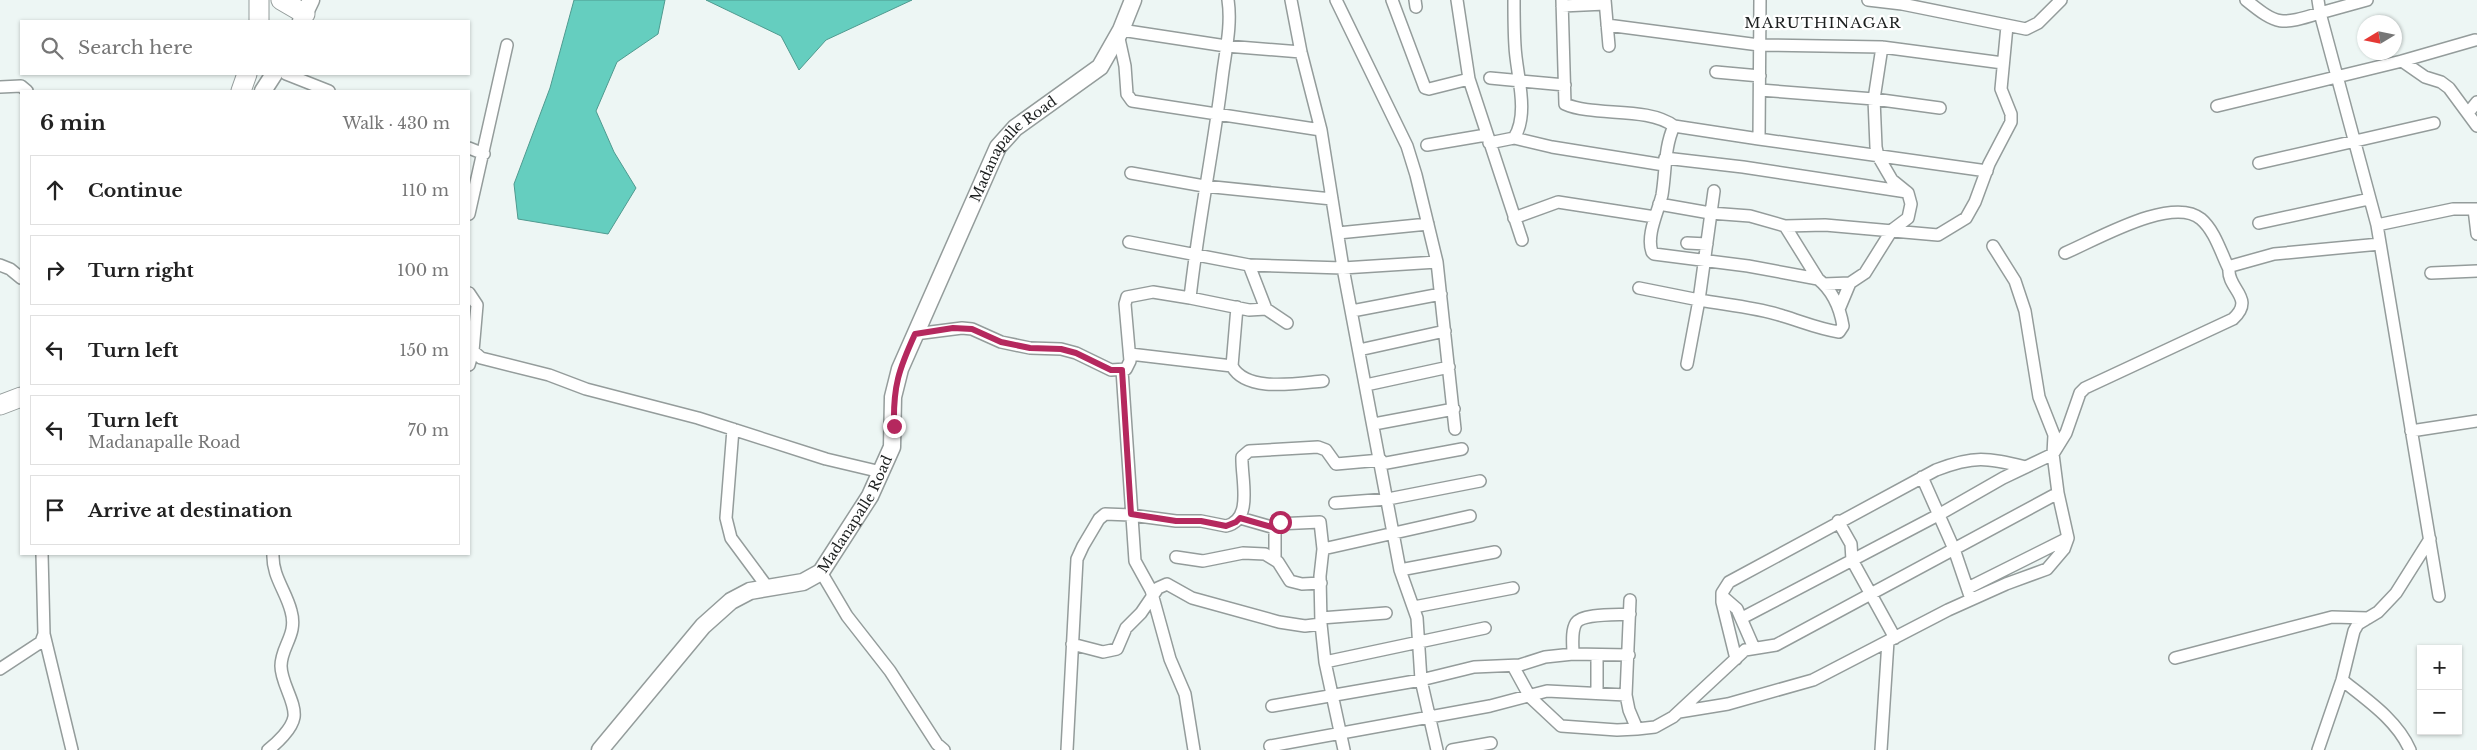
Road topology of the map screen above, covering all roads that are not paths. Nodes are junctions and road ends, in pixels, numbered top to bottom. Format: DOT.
graph roads {
  1 [pos="259,0"];
  2 [pos="281,0"];
  3 [pos="1133,0"];
  4 [pos="1228,0"];
  5 [pos="1291,0"];
  6 [pos="1336,0"];
  7 [pos="1392,0"];
  8 [pos="1457,0"];
  9 [pos="1514,0"];
  10 [pos="1760,0"];
  11 [pos="1868,0"];
  12 [pos="2061,0"];
  13 [pos="2246,0"];
  14 [pos="2318,0"];
  15 [pos="2367,0"];
  16 [pos="1605,2"];
  17 [pos="1562,3"];
  18 [pos="306,12"];
  19 [pos="2320,13"];
  20 [pos="259,20"];
  21 [pos="1607,25"];
  22 [pos="2007,26"];
  23 [pos="1120,32"];
  24 [pos="2475,40"];
  25 [pos="507,45"];
  26 [pos="1759,45"];
  27 [pos="1226,46"];
  28 [pos="1609,46"];
  29 [pos="1882,47"];
  30 [pos="1301,52"];
  31 [pos="2402,61"];
  32 [pos="2003,63"];
  33 [pos="1716,72"];
  34 [pos="247,75"];
  35 [pos="273,75"];
  36 [pos="289,75"];
  37 [pos="1760,76"];
  38 [pos="1490,78"];
  39 [pos="2336,78"];
  40 [pos="1468,79"];
  41 [pos="1521,81"];
  42 [pos="1565,85"];
  43 [pos="0,87"];
  44 [pos="26,90"];
  45 [pos="241,90"];
  46 [pos="264,90"];
  47 [pos="326,90"];
  48 [pos="1760,90"];
  49 [pos="1874,99"];
  50 [pos="2477,102"];
  51 [pos="2217,106"];
  52 [pos="1940,108"];
  53 [pos="2468,113"];
  54 [pos="1218,115"];
  55 [pos="2434,123"];
  56 [pos="1674,126"];
  57 [pos="2477,126"];
  58 [pos="1320,130"];
  59 [pos="1514,138"];
  60 [pos="1487,139"];
  61 [pos="1759,139"];
  62 [pos="2354,142"];
  63 [pos="1427,145"];
  64 [pos="470,148"];
  65 [pos="484,154"];
  66 [pos="1878,156"];
  67 [pos="1665,162"];
  68 [pos="2259,163"];
  69 [pos="1987,171"];
  70 [pos="1131,173"];
  71 [pos="1204,186"];
  72 [pos="1714,190"];
  73 [pos="1908,192"];
  74 [pos="1332,199"];
  75 [pos="2369,199"];
  76 [pos="1659,204"];
  77 [pos="2475,209"];
  78 [pos="470,210"];
  79 [pos="1710,213"];
  80 [pos="1655,217"];
  81 [pos="1514,218"];
  82 [pos="2259,223"];
  83 [pos="1428,224"];
  84 [pos="2376,225"];
  85 [pos="1785,226"];
  86 [pos="1892,230"];
  87 [pos="1338,233"];
  88 [pos="2477,234"];
  89 [pos="1522,240"];
  90 [pos="1128,242"];
  91 [pos="1687,243"];
  92 [pos="1707,244"];
  93 [pos="2380,244"];
  94 [pos="1993,246"];
  95 [pos="2065,253"];
  96 [pos="1195,255"];
  97 [pos="1704,261"];
  98 [pos="1437,262"];
  99 [pos="1249,265"];
  100 [pos="0,266"];
  101 [pos="1344,268"];
  102 [pos="2229,269"];
  103 [pos="2477,270"];
  104 [pos="2431,273"];
  105 [pos="20,277"];
  106 [pos="1821,282"];
  107 [pos="1850,284"];
  108 [pos="1639,288"];
  109 [pos="470,294"];
  110 [pos="1441,294"];
  111 [pos="1190,298"];
  112 [pos="1699,300"];
  113 [pos="1237,307"];
  114 [pos="1840,307"];
  115 [pos="1266,309"];
  116 [pos="1352,311"];
  117 [pos="1287,323"];
  118 [pos="1445,331"];
  119 [pos="915,334"];
  120 [pos="1359,350"];
  121 [pos="473,351"];
  122 [pos="1130,354"];
  123 [pos="470,362"];
  124 [pos="1687,364"];
  125 [pos="1232,366"];
  126 [pos="1449,367"];
  127 [pos="1122,370"];
  128 [pos="1323,381"];
  129 [pos="1366,384"];
  130 [pos="20,396"];
  131 [pos="0,405"];
  132 [pos="1454,409"];
  133 [pos="2477,421"];
  134 [pos="1374,424"];
  135 [pos="733,429"];
  136 [pos="1455,429"];
  137 [pos="2412,432"];
  138 [pos="1462,449"];
  139 [pos="2053,454"];
  140 [pos="1381,462"];
  141 [pos="2026,467"];
  142 [pos="882,472"];
  143 [pos="1922,477"];
  144 [pos="1480,481"];
  145 [pos="2058,493"];
  146 [pos="1388,499"];
  147 [pos="1335,503"];
  148 [pos="1131,514"];
  149 [pos="1940,514"];
  150 [pos="1470,516"];
  151 [pos="1240,518"];
  152 [pos="1838,522"];
  153 [pos="1275,528"];
  154 [pos="1393,532"];
  155 [pos="2068,538"];
  156 [pos="2430,539"];
  157 [pos="1323,548"];
  158 [pos="1954,549"];
  159 [pos="1495,552"];
  160 [pos="42,555"];
  161 [pos="272,555"];
  162 [pos="1176,557"];
  163 [pos="1275,558"];
  164 [pos="1852,560"];
  165 [pos="1400,570"];
  166 [pos="821,572"];
  167 [pos="1321,582"];
  168 [pos="768,588"];
  169 [pos="1513,588"];
  170 [pos="1870,593"];
  171 [pos="1970,594"];
  172 [pos="1722,596"];
  173 [pos="2439,596"];
  174 [pos="1153,597"];
  175 [pos="1630,600"];
  176 [pos="1414,607"];
  177 [pos="1386,614"];
  178 [pos="1630,614"];
  179 [pos="1742,618"];
  180 [pos="2368,618"];
  181 [pos="1321,622"];
  182 [pos="1485,628"];
  183 [pos="44,634"];
  184 [pos="1892,639"];
  185 [pos="1418,643"];
  186 [pos="1072,644"];
  187 [pos="1754,648"];
  188 [pos="1573,654"];
  189 [pos="1597,655"];
  190 [pos="1629,656"];
  191 [pos="2175,658"];
  192 [pos="1736,659"];
  193 [pos="1326,662"];
  194 [pos="1513,666"];
  195 [pos="0,669"];
  196 [pos="1421,680"];
  197 [pos="2342,680"];
  198 [pos="1597,693"];
  199 [pos="1626,695"];
  200 [pos="1333,697"];
  201 [pos="1530,697"];
  202 [pos="1272,706"];
  203 [pos="1679,712"];
  204 [pos="1430,717"];
  205 [pos="1636,729"];
  206 [pos="1340,733"];
  207 [pos="1491,744"];
  208 [pos="1270,746"];
  209 [pos="72,750"];
  210 [pos="268,750"];
  211 [pos="600,750"];
  212 [pos="944,750"];
  213 [pos="1067,750"];
  214 [pos="1194,750"];
  215 [pos="1344,750"];
  216 [pos="1437,750"];
  217 [pos="1452,750"];
  218 [pos="1881,750"];
  219 [pos="2318,750"];
  220 [pos="2410,750"];
  1 -- 20 [label="highway"];
  2 -- 18 [label="highway"];
  3 -- 23 [label="main road, Madanapalle Road"];
  4 -- 27 [label="street"];
  5 -- 30 [label="street"];
  6 -- 83 [label="street"];
  7 -- 40 [label="street"];
  8 -- 40 [label="street"];
  9 -- 41 [label="street"];
  10 -- 26 [label="street"];
  11 -- 22 [label="street"];
  12 -- 22 [label="street"];
  13 -- 19 [label="street"];
  14 -- 19 [label="street"];
  15 -- 19 [label="street"];
  16 -- 17 [label="street"];
  16 -- 21 [label="street"];
  17 -- 42 [label="street"];
  19 -- 39 [label="street"];
  21 -- 26 [label="street"];
  21 -- 28 [label="street"];
  22 -- 32 [label="street"];
  23 -- 27 [label="street"];
  23 -- 54 [label="street"];
  23 -- 119 [label="main road, Madanapalle Road"];
  24 -- 31 [label="street"];
  25 -- 65 [label="street"];
  26 -- 29 [label="street"];
  26 -- 37 [label="street"];
  27 -- 30 [label="street"];
  27 -- 54 [label="street"];
  29 -- 32 [label="street"];
  29 -- 49 [label="street"];
  30 -- 58 [label="street"];
  31 -- 39 [label="street"];
  31 -- 53 [label="street"];
  32 -- 69 [label="street"];
  33 -- 37 [label="street"];
  34 -- 45 [label="highway"];
  35 -- 46 [label="main road"];
  36 -- 47 [label="street"];
  37 -- 48 [label="street"];
  38 -- 41 [label="street"];
  39 -- 51 [label="street"];
  39 -- 62 [label="street"];
  40 -- 60 [label="street"];
  41 -- 42 [label="street"];
  41 -- 59 [label="street"];
  42 -- 56 [label="street"];
  43 -- 44 [label="street"];
  48 -- 49 [label="street"];
  48 -- 61 [label="street"];
  49 -- 52 [label="street"];
  49 -- 66 [label="street"];
  50 -- 53 [label="street"];
  53 -- 57 [label="street"];
  54 -- 58 [label="street"];
  54 -- 71 [label="street"];
  55 -- 62 [label="street"];
  56 -- 61 [label="street"];
  56 -- 67 [label="street"];
  58 -- 74 [label="street"];
  59 -- 60 [label="street"];
  59 -- 67 [label="street"];
  60 -- 63 [label="street"];
  60 -- 81 [label="street"];
  61 -- 66 [label="street"];
  62 -- 68 [label="street"];
  62 -- 75 [label="street"];
  64 -- 65 [label="street"];
  65 -- 78 [label="street"];
  66 -- 69 [label="street"];
  66 -- 73 [label="street"];
  67 -- 73 [label="street"];
  67 -- 76 [label="street"];
  69 -- 86 [label="street"];
  70 -- 71 [label="street"];
  71 -- 74 [label="street"];
  71 -- 96 [label="street"];
  72 -- 79 [label="street"];
  73 -- 86 [label="street"];
  74 -- 87 [label="street"];
  75 -- 82 [label="street"];
  75 -- 84 [label="street"];
  76 -- 79 [label="street"];
  76 -- 80 [label="street"];
  77 -- 84 [label="street"];
  77 -- 88 [label="street"];
  79 -- 85 [label="street"];
  79 -- 92 [label="street"];
  80 -- 81 [label="street"];
  80 -- 97 [label="street"];
  81 -- 89 [label="street"];
  83 -- 87 [label="street"];
  83 -- 98 [label="street"];
  84 -- 93 [label="street"];
  85 -- 86 [label="street"];
  85 -- 106 [label="street"];
  86 -- 107 [label="street"];
  87 -- 101 [label="street"];
  90 -- 96 [label="street"];
  91 -- 92 [label="street"];
  92 -- 97 [label="street"];
  93 -- 102 [label="street"];
  93 -- 137 [label="street"];
  94 -- 139 [label="street"];
  95 -- 102 [label="street"];
  96 -- 99 [label="street"];
  96 -- 111 [label="street"];
  97 -- 106 [label="street"];
  97 -- 112 [label="street"];
  98 -- 101 [label="street"];
  98 -- 110 [label="street"];
  99 -- 101 [label="street"];
  99 -- 115 [label="street"];
  100 -- 105 [label="street"];
  101 -- 116 [label="street"];
  102 -- 139 [label="street"];
  103 -- 104 [label="street"];
  106 -- 107 [label="street"];
  106 -- 114 [label="street"];
  107 -- 114 [label="street"];
  108 -- 112 [label="street"];
  109 -- 121 [label="street"];
  110 -- 116 [label="street"];
  110 -- 118 [label="street"];
  111 -- 113 [label="street"];
  111 -- 122 [label="street"];
  112 -- 114 [label="street"];
  112 -- 124 [label="street"];
  113 -- 115 [label="street"];
  113 -- 125 [label="street"];
  115 -- 117 [label="street"];
  116 -- 120 [label="street"];
  118 -- 120 [label="street"];
  118 -- 126 [label="street"];
  119 -- 127 [label="street"];
  119 -- 142 [label="main road, Madanapalle Road"];
  120 -- 129 [label="street"];
  121 -- 123 [label="street"];
  121 -- 135 [label="street"];
  122 -- 125 [label="street"];
  122 -- 127 [label="street"];
  125 -- 128 [label="street"];
  126 -- 129 [label="street"];
  126 -- 132 [label="street"];
  127 -- 148 [label="street"];
  129 -- 134 [label="street"];
  130 -- 131 [label="highway"];
  132 -- 134 [label="street"];
  132 -- 136 [label="street"];
  133 -- 137 [label="street"];
  134 -- 140 [label="street"];
  135 -- 142 [label="street"];
  135 -- 168 [label="street"];
  137 -- 156 [label="street"];
  138 -- 140 [label="street"];
  139 -- 141 [label="street"];
  139 -- 145 [label="street"];
  140 -- 146 [label="street"];
  140 -- 151 [label="street"];
  141 -- 143 [label="street"];
  141 -- 149 [label="street"];
  142 -- 166 [label="main road, Madanapalle Road"];
  143 -- 149 [label="street"];
  143 -- 152 [label="street"];
  144 -- 146 [label="street"];
  145 -- 155 [label="street"];
  145 -- 158 [label="street"];
  146 -- 147 [label="street"];
  146 -- 154 [label="street"];
  148 -- 151 [label="street"];
  148 -- 174 [label="street"];
  148 -- 186 [label="street"];
  149 -- 158 [label="street"];
  149 -- 164 [label="street"];
  150 -- 154 [label="street"];
  151 -- 153 [label="street"];
  152 -- 164 [label="street"];
  152 -- 172 [label="street"];
  153 -- 157 [label="street"];
  153 -- 163 [label="street"];
  154 -- 157 [label="street"];
  154 -- 165 [label="street"];
  155 -- 171 [label="street"];
  155 -- 171 [label="street"];
  156 -- 173 [label="street"];
  156 -- 180 [label="street"];
  157 -- 167 [label="street"];
  158 -- 170 [label="street"];
  158 -- 171 [label="street"];
  159 -- 165 [label="street"];
  160 -- 183 [label="street"];
  161 -- 210 [label="street"];
  162 -- 163 [label="street"];
  163 -- 167 [label="street"];
  164 -- 170 [label="street"];
  164 -- 179 [label="street"];
  165 -- 176 [label="street"];
  166 -- 168 [label="main road, Madanapalle Road"];
  166 -- 212 [label="street"];
  167 -- 181 [label="street"];
  168 -- 211 [label="main road, Madanapalle Road"];
  169 -- 176 [label="street"];
  170 -- 184 [label="street"];
  170 -- 187 [label="street"];
  171 -- 184 [label="street"];
  172 -- 179 [label="street"];
  172 -- 192 [label="street"];
  174 -- 181 [label="street"];
  174 -- 186 [label="street"];
  174 -- 214 [label="street"];
  175 -- 178 [label="street"];
  176 -- 185 [label="street"];
  177 -- 181 [label="street"];
  178 -- 188 [label="street"];
  178 -- 190 [label="street"];
  179 -- 187 [label="street"];
  180 -- 191 [label="street"];
  180 -- 197 [label="street"];
  181 -- 193 [label="street"];
  182 -- 185 [label="street"];
  183 -- 195 [label="street"];
  183 -- 209 [label="street"];
  184 -- 203 [label="street"];
  184 -- 218 [label="street"];
  185 -- 193 [label="street"];
  185 -- 196 [label="street"];
  186 -- 213 [label="street"];
  187 -- 192 [label="street"];
  188 -- 189 [label="street"];
  188 -- 194 [label="street"];
  189 -- 190 [label="street"];
  189 -- 198 [label="street"];
  190 -- 199 [label="street"];
  192 -- 203 [label="street"];
  193 -- 200 [label="street"];
  194 -- 196 [label="street"];
  194 -- 201 [label="street"];
  196 -- 200 [label="street"];
  196 -- 204 [label="street"];
  197 -- 219 [label="street"];
  197 -- 220 [label="street"];
  198 -- 199 [label="street"];
  198 -- 201 [label="street"];
  199 -- 205 [label="street"];
  200 -- 202 [label="street"];
  200 -- 206 [label="street"];
  201 -- 204 [label="street"];
  201 -- 205 [label="street"];
  203 -- 205 [label="street"];
  204 -- 206 [label="street"];
  204 -- 216 [label="street"];
  206 -- 208 [label="street"];
  206 -- 215 [label="street"];
  207 -- 217 [label="street"];
}
